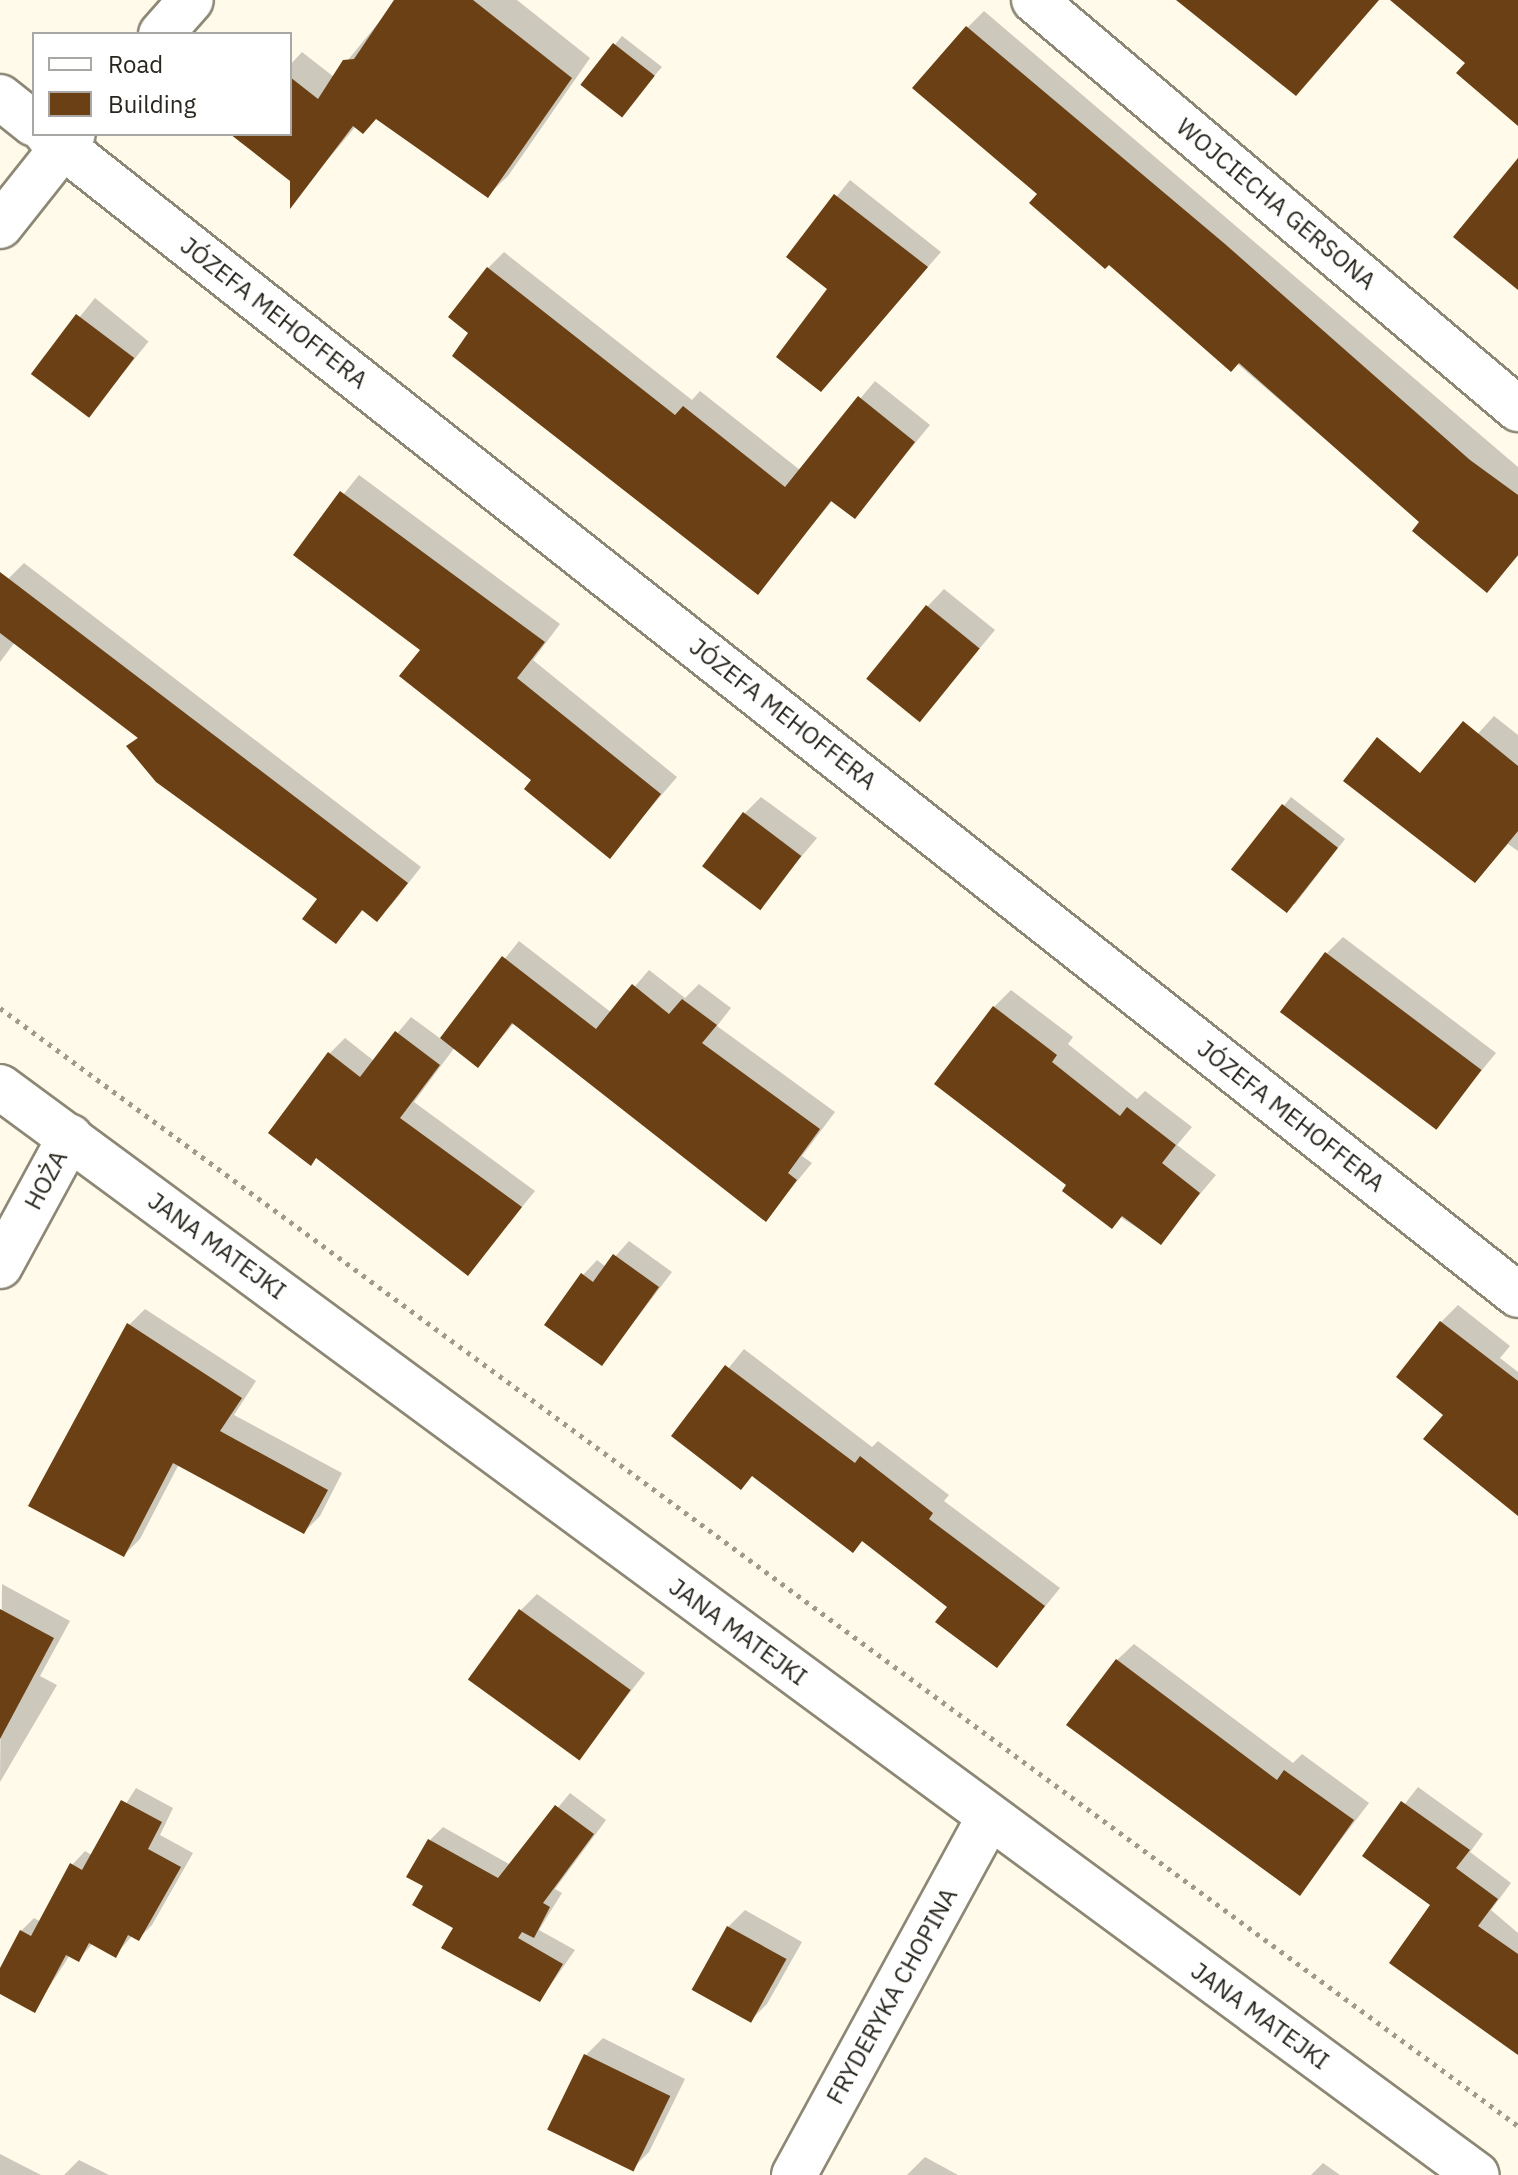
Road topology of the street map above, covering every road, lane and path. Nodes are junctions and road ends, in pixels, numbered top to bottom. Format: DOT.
graph roads {
  1 [pos="191,0"];
  2 [pos="1034,0"];
  3 [pos="163,32"];
  4 [pos="0,97"];
  5 [pos="32,119"];
  6 [pos="53,136"];
  7 [pos="57,136"];
  8 [pos="0,226"];
  9 [pos="1518,409"];
  10 [pos="0,1008"];
  11 [pos="0,1087"];
  12 [pos="70,1137"];
  13 [pos="0,1266"];
  14 [pos="1518,1295"];
  15 [pos="989,1818"];
  16 [pos="1518,2126"];
  17 [pos="794,2175"];
  18 [pos="1477,2175"];
  1 -- 3 [label="street"];
  2 -- 9 [label="street, WOJCIECHA GERSONA"];
  4 -- 5 [label="street, JÓZEFA MEHOFFERA"];
  6 -- 8 [label="street"];
  7 -- 14 [label="street, JÓZEFA MEHOFFERA"];
  10 -- 16 [label="path"];
  11 -- 12 [label="street, JANA MATEJKI"];
  12 -- 13 [label="street, HOŻA"];
  12 -- 15 [label="street, JANA MATEJKI"];
  15 -- 17 [label="street, FRYDERYKA CHOPINA"];
  15 -- 18 [label="street, JANA MATEJKI"];
}
